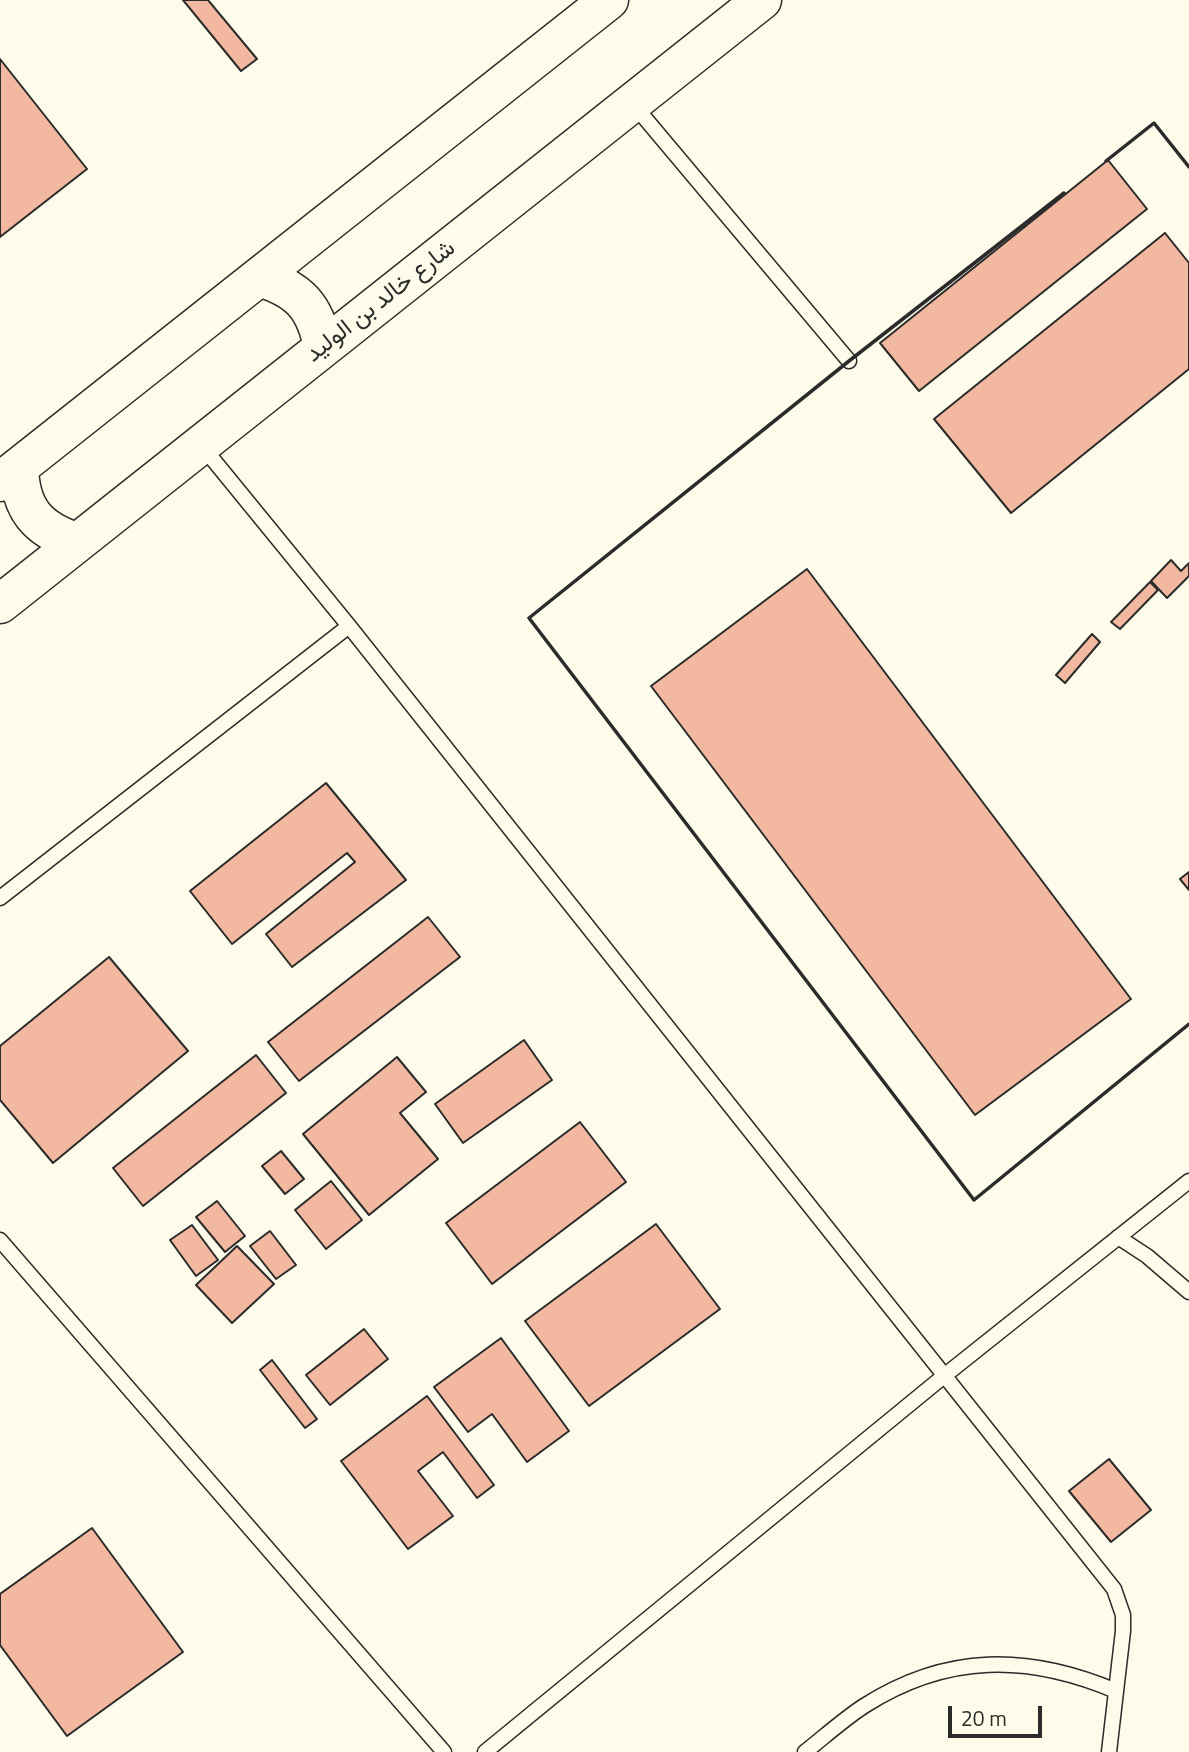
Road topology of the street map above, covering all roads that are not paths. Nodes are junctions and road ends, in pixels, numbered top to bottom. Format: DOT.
graph roads {
  1 [pos="608,0"];
  2 [pos="762,0"];
  3 [pos="632,103"];
  4 [pos="259,277"];
  5 [pos="323,348"];
  6 [pos="849,361"];
  7 [pos="201,445"];
  8 [pos="10,474"];
  9 [pos="76,542"];
  10 [pos="0,604"];
  11 [pos="349,626"];
  12 [pos="0,898"];
  13 [pos="1189,1181"];
  14 [pos="1118,1237"];
  15 [pos="0,1240"];
  16 [pos="1189,1292"];
  17 [pos="944,1376"];
  18 [pos="1116,1691"];
  19 [pos="444,1752"];
  20 [pos="485,1752"];
  21 [pos="805,1752"];
  22 [pos="1109,1752"];
  1 -- 4 [label="main road"];
  2 -- 3 [label="main road, شارع خالد بن الوليد"];
  3 -- 5 [label="main road, شارع خالد بن الوليد"];
  3 -- 6 [label="lane"];
  4 -- 5 [label="main road"];
  4 -- 8 [label="main road"];
  5 -- 7 [label="main road, شارع خالد بن الوليد"];
  7 -- 9 [label="main road, شارع خالد بن الوليد"];
  7 -- 11 [label="lane"];
  8 -- 9 [label="main road"];
  9 -- 10 [label="main road, شارع خالد بن الوليد"];
  11 -- 12 [label="lane"];
  11 -- 17 [label="lane"];
  13 -- 14 [label="lane"];
  14 -- 16 [label="lane"];
  14 -- 17 [label="lane"];
  15 -- 19 [label="lane"];
  17 -- 18 [label="lane"];
  17 -- 20 [label="lane"];
  18 -- 21 [label="lane"];
  18 -- 22 [label="lane"];
}
